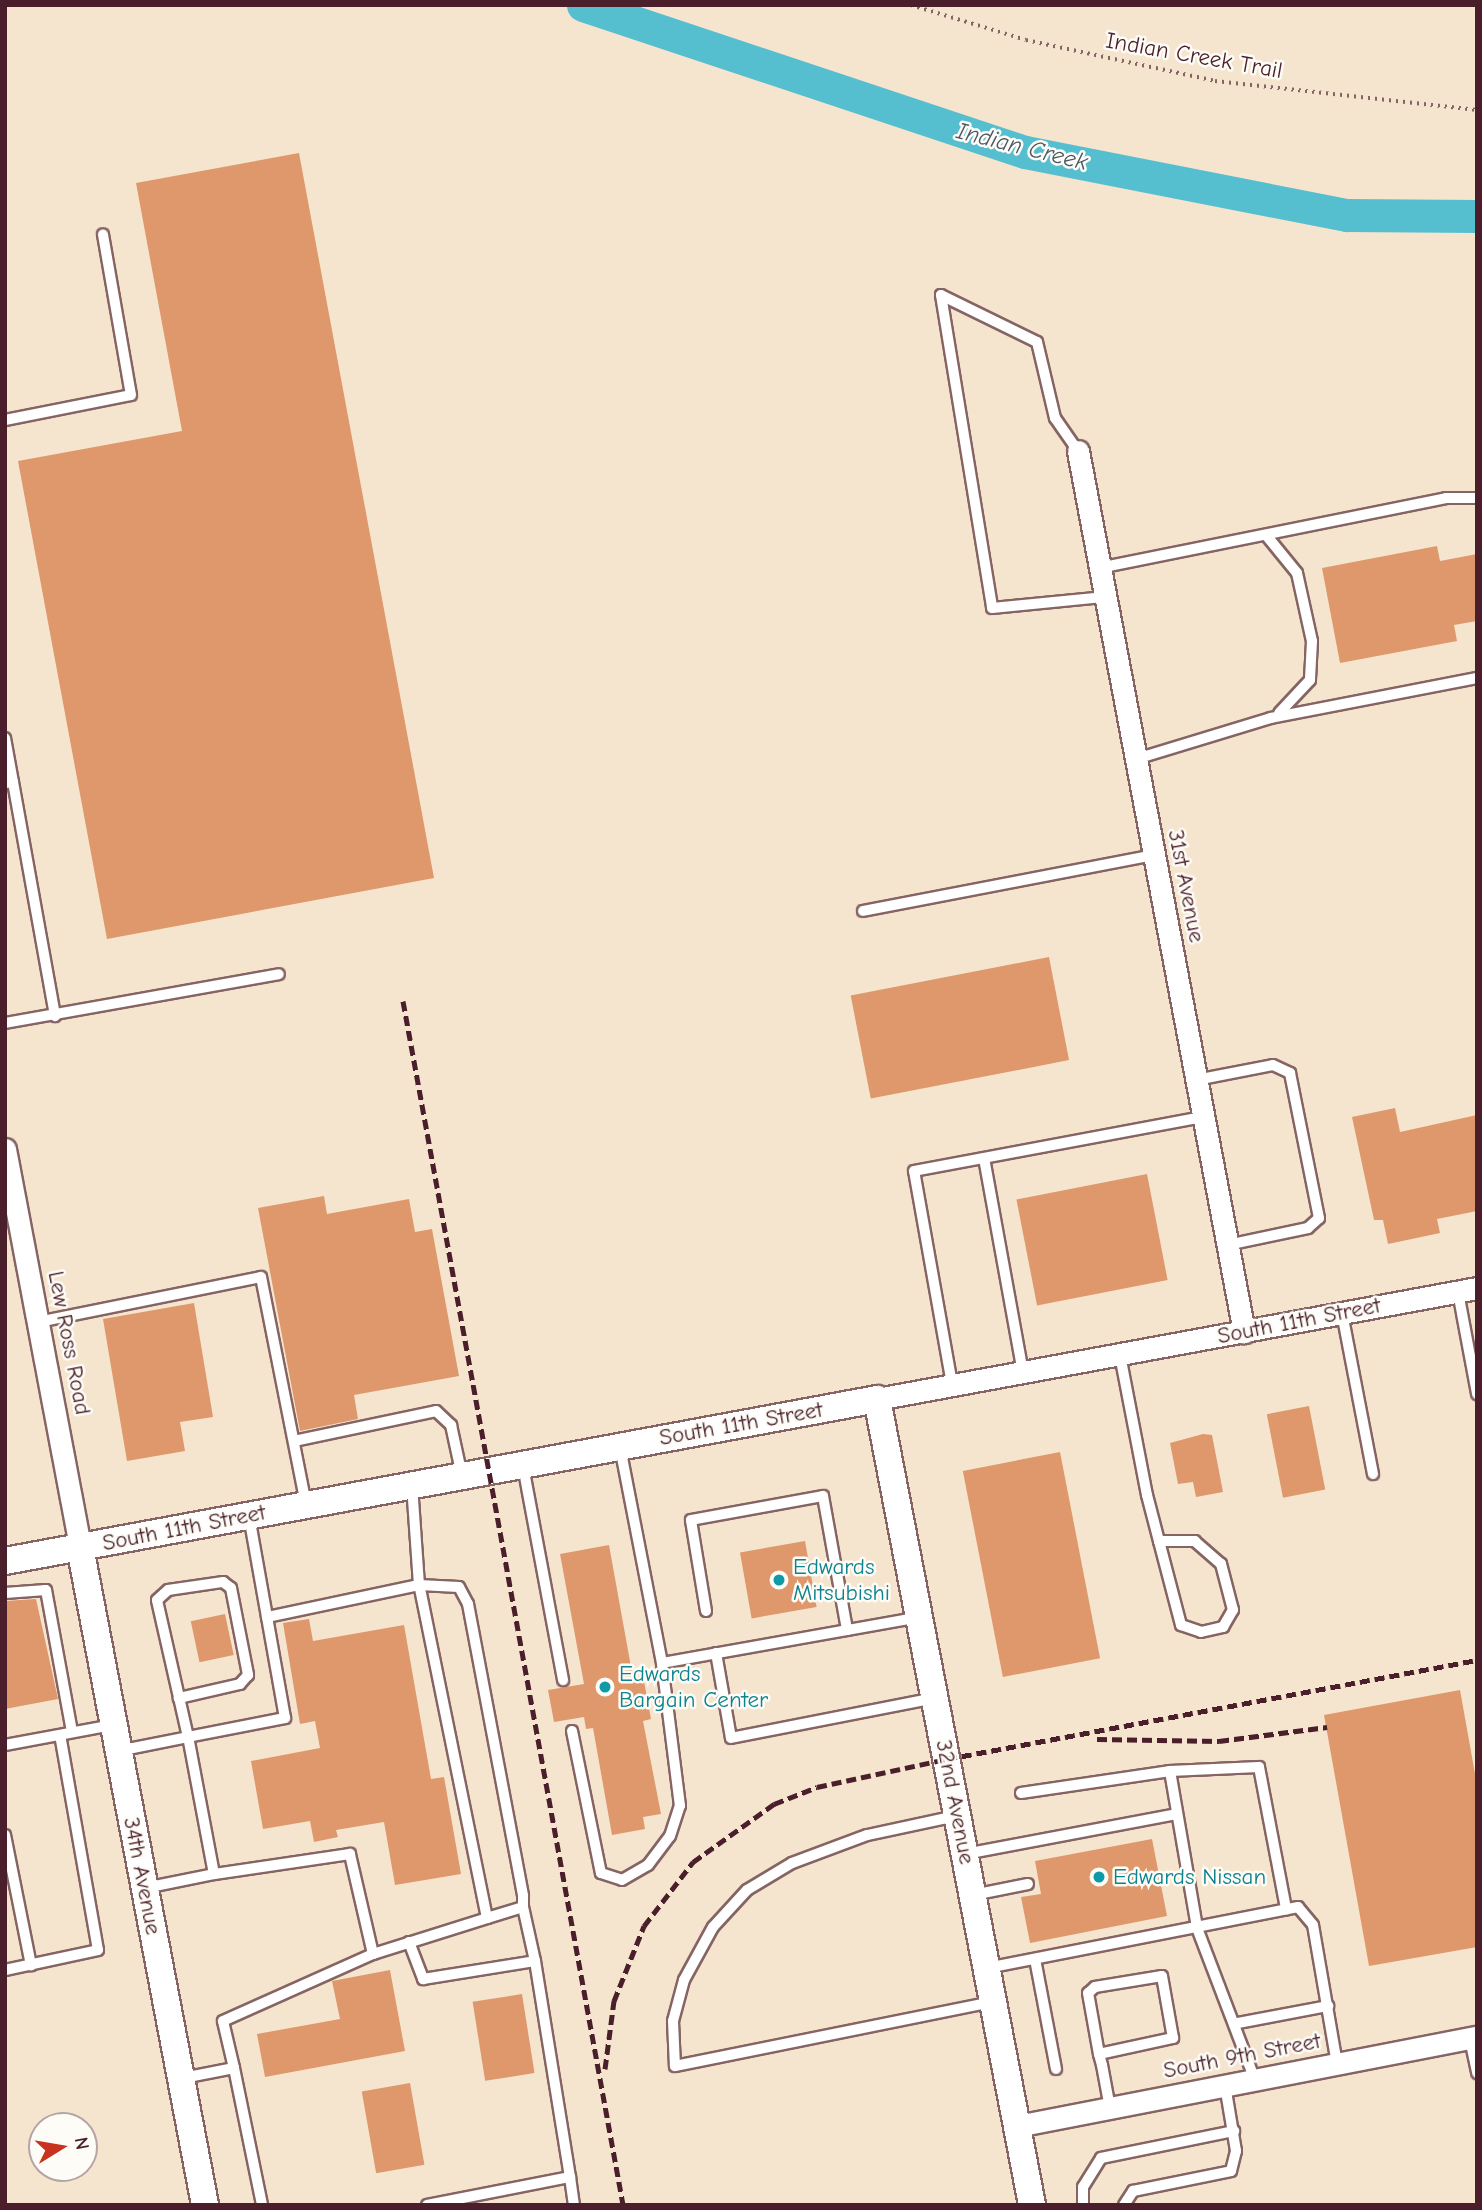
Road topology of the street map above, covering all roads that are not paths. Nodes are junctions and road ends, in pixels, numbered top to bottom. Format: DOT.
graph roads {
  1 [pos="103,234"];
  2 [pos="5,420"];
  3 [pos="1078,451"];
  4 [pos="1477,499"];
  5 [pos="1266,535"];
  6 [pos="1100,568"];
  7 [pos="1105,597"];
  8 [pos="1477,678"];
  9 [pos="1271,718"];
  10 [pos="5,738"];
  11 [pos="1136,759"];
  12 [pos="9,782"];
  13 [pos="1154,855"];
  14 [pos="863,911"];
  15 [pos="279,974"];
  16 [pos="55,1016"];
  17 [pos="5,1023"];
  18 [pos="1196,1080"];
  19 [pos="1203,1117"];
  20 [pos="5,1149"];
  21 [pos="984,1158"];
  22 [pos="1227,1245"];
  23 [pos="1467,1290"];
  24 [pos="1342,1313"];
  25 [pos="38,1322"];
  26 [pos="1244,1332"];
  27 [pos="1120,1355"];
  28 [pos="1023,1372"];
  29 [pos="952,1384"];
  30 [pos="1477,1394"];
  31 [pos="877,1399"];
  32 [pos="294,1441"];
  33 [pos="620,1446"];
  34 [pos="523,1464"];
  35 [pos="1373,1474"];
  36 [pos="462,1476"];
  37 [pos="412,1485"];
  38 [pos="307,1505"];
  39 [pos="249,1516"];
  40 [pos="1158,1541"];
  41 [pos="80,1547"];
  42 [pos="5,1561"];
  43 [pos="419,1585"];
  44 [pos="5,1593"];
  45 [pos="706,1611"];
  46 [pos="267,1617"];
  47 [pos="919,1617"];
  48 [pos="847,1630"];
  49 [pos="716,1653"];
  50 [pos="662,1663"];
  51 [pos="563,1680"];
  52 [pos="179,1698"];
  53 [pos="935,1698"];
  54 [pos="572,1731"];
  55 [pos="66,1733"];
  56 [pos="188,1737"];
  57 [pos="116,1738"];
  58 [pos="5,1745"];
  59 [pos="1170,1771"];
  60 [pos="1021,1793"];
  61 [pos="1176,1814"];
  62 [pos="957,1815"];
  63 [pos="6,1839"];
  64 [pos="965,1854"];
  65 [pos="214,1874"];
  66 [pos="1028,1884"];
  67 [pos="145,1888"];
  68 [pos="973,1895"];
  69 [pos="523,1907"];
  70 [pos="1286,1909"];
  71 [pos="487,1918"];
  72 [pos="1197,1927"];
  73 [pos="409,1942"];
  74 [pos="373,1954"];
  75 [pos="1035,1959"];
  76 [pos="535,1961"];
  77 [pos="31,1965"];
  78 [pos="987,1968"];
  79 [pos="5,1970"];
  80 [pos="993,2002"];
  81 [pos="1328,2006"];
  82 [pos="1238,2023"];
  83 [pos="1473,2038"];
  84 [pos="1100,2054"];
  85 [pos="1337,2064"];
  86 [pos="234,2068"];
  87 [pos="1056,2068"];
  88 [pos="1477,2073"];
  89 [pos="181,2078"];
  90 [pos="1255,2080"];
  91 [pos="1225,2085"];
  92 [pos="1110,2108"];
  93 [pos="1017,2126"];
  94 [pos="1234,2131"];
  95 [pos="570,2177"];
  96 [pos="205,2205"];
  97 [pos="262,2205"];
  98 [pos="427,2205"];
  99 [pos="574,2205"];
  100 [pos="1032,2205"];
  101 [pos="1083,2205"];
  102 [pos="1124,2205"];
  1 -- 2 [label="lane"];
  3 -- 6 [label="street, 31st Avenue"];
  3 -- 7 [label="lane"];
  4 -- 5 [label="lane"];
  5 -- 6 [label="lane"];
  5 -- 9 [label="lane"];
  6 -- 7 [label="street, 31st Avenue"];
  7 -- 11 [label="street, 31st Avenue"];
  8 -- 9 [label="lane"];
  9 -- 11 [label="lane"];
  10 -- 12 [label="lane"];
  11 -- 13 [label="street, 31st Avenue"];
  12 -- 16 [label="lane"];
  13 -- 14 [label="lane"];
  13 -- 18 [label="street, 31st Avenue"];
  15 -- 16 [label="lane"];
  16 -- 17 [label="lane"];
  18 -- 19 [label="street, 31st Avenue"];
  18 -- 22 [label="lane"];
  19 -- 21 [label="lane"];
  19 -- 22 [label="street, 31st Avenue"];
  20 -- 25 [label="street, Lew Ross Road"];
  21 -- 28 [label="lane"];
  21 -- 29 [label="lane"];
  22 -- 26 [label="street, 31st Avenue"];
  23 -- 24 [label="street, South 11th Street"];
  23 -- 30 [label="lane"];
  24 -- 26 [label="street, South 11th Street"];
  24 -- 35 [label="lane"];
  25 -- 32 [label="lane"];
  25 -- 41 [label="street, Lew Ross Road"];
  26 -- 27 [label="street, South 11th Street"];
  27 -- 28 [label="street, South 11th Street"];
  27 -- 40 [label="lane"];
  28 -- 29 [label="street, South 11th Street"];
  29 -- 31 [label="street, South 11th Street"];
  31 -- 33 [label="street, South 11th Street"];
  31 -- 47 [label="street, 32nd Avenue"];
  32 -- 36 [label="lane"];
  32 -- 38 [label="lane"];
  33 -- 34 [label="street, South 11th Street"];
  33 -- 50 [label="lane"];
  34 -- 36 [label="street, South 11th Street"];
  34 -- 51 [label="lane"];
  36 -- 37 [label="street, South 11th Street"];
  37 -- 38 [label="street, South 11th Street"];
  37 -- 43 [label="lane"];
  38 -- 39 [label="street, South 11th Street"];
  39 -- 41 [label="street, South 11th Street"];
  39 -- 46 [label="lane"];
  40 -- 40 [label="lane"];
  41 -- 42 [label="street, South 11th Street"];
  41 -- 57 [label="street, 34th Avenue"];
  43 -- 46 [label="lane"];
  43 -- 69 [label="lane"];
  43 -- 71 [label="lane"];
  44 -- 55 [label="lane"];
  45 -- 48 [label="lane"];
  46 -- 56 [label="lane"];
  47 -- 48 [label="lane"];
  47 -- 53 [label="street, 32nd Avenue"];
  48 -- 49 [label="lane"];
  49 -- 50 [label="lane"];
  49 -- 53 [label="lane"];
  50 -- 54 [label="lane"];
  52 -- 52 [label="lane"];
  52 -- 56 [label="lane"];
  53 -- 62 [label="street, 32nd Avenue"];
  55 -- 57 [label="lane"];
  55 -- 58 [label="lane"];
  55 -- 77 [label="lane"];
  56 -- 57 [label="lane"];
  56 -- 65 [label="lane"];
  57 -- 67 [label="street, 34th Avenue"];
  59 -- 60 [label="lane"];
  59 -- 61 [label="lane"];
  59 -- 70 [label="lane"];
  61 -- 64 [label="lane"];
  61 -- 72 [label="lane"];
  62 -- 64 [label="street, 32nd Avenue"];
  62 -- 80 [label="lane"];
  63 -- 77 [label="lane"];
  64 -- 68 [label="street, 32nd Avenue"];
  65 -- 67 [label="lane"];
  65 -- 74 [label="lane"];
  66 -- 68 [label="lane"];
  67 -- 89 [label="street, 34th Avenue"];
  68 -- 78 [label="street, 32nd Avenue"];
  69 -- 71 [label="lane"];
  69 -- 76 [label="lane"];
  70 -- 72 [label="lane"];
  70 -- 81 [label="lane"];
  71 -- 73 [label="lane"];
  72 -- 75 [label="lane"];
  72 -- 82 [label="lane"];
  73 -- 74 [label="lane"];
  73 -- 76 [label="lane"];
  74 -- 86 [label="lane"];
  75 -- 78 [label="lane"];
  75 -- 87 [label="lane"];
  76 -- 95 [label="lane"];
  77 -- 79 [label="lane"];
  78 -- 80 [label="street, 32nd Avenue"];
  80 -- 93 [label="street, 32nd Avenue"];
  81 -- 82 [label="lane"];
  81 -- 85 [label="lane"];
  82 -- 90 [label="lane"];
  83 -- 85 [label="street, South 9th Street"];
  83 -- 88 [label="lane"];
  84 -- 84 [label="lane"];
  84 -- 92 [label="lane"];
  85 -- 90 [label="street, South 9th Street"];
  86 -- 89 [label="lane"];
  86 -- 97 [label="lane"];
  89 -- 96 [label="street, 34th Avenue"];
  90 -- 91 [label="street, South 9th Street"];
  91 -- 92 [label="street, South 9th Street"];
  91 -- 94 [label="lane"];
  92 -- 93 [label="street, South 9th Street"];
  93 -- 100 [label="street, 32nd Avenue"];
  94 -- 101 [label="lane"];
  94 -- 102 [label="lane"];
  95 -- 98 [label="lane"];
  95 -- 99 [label="lane"];
}
